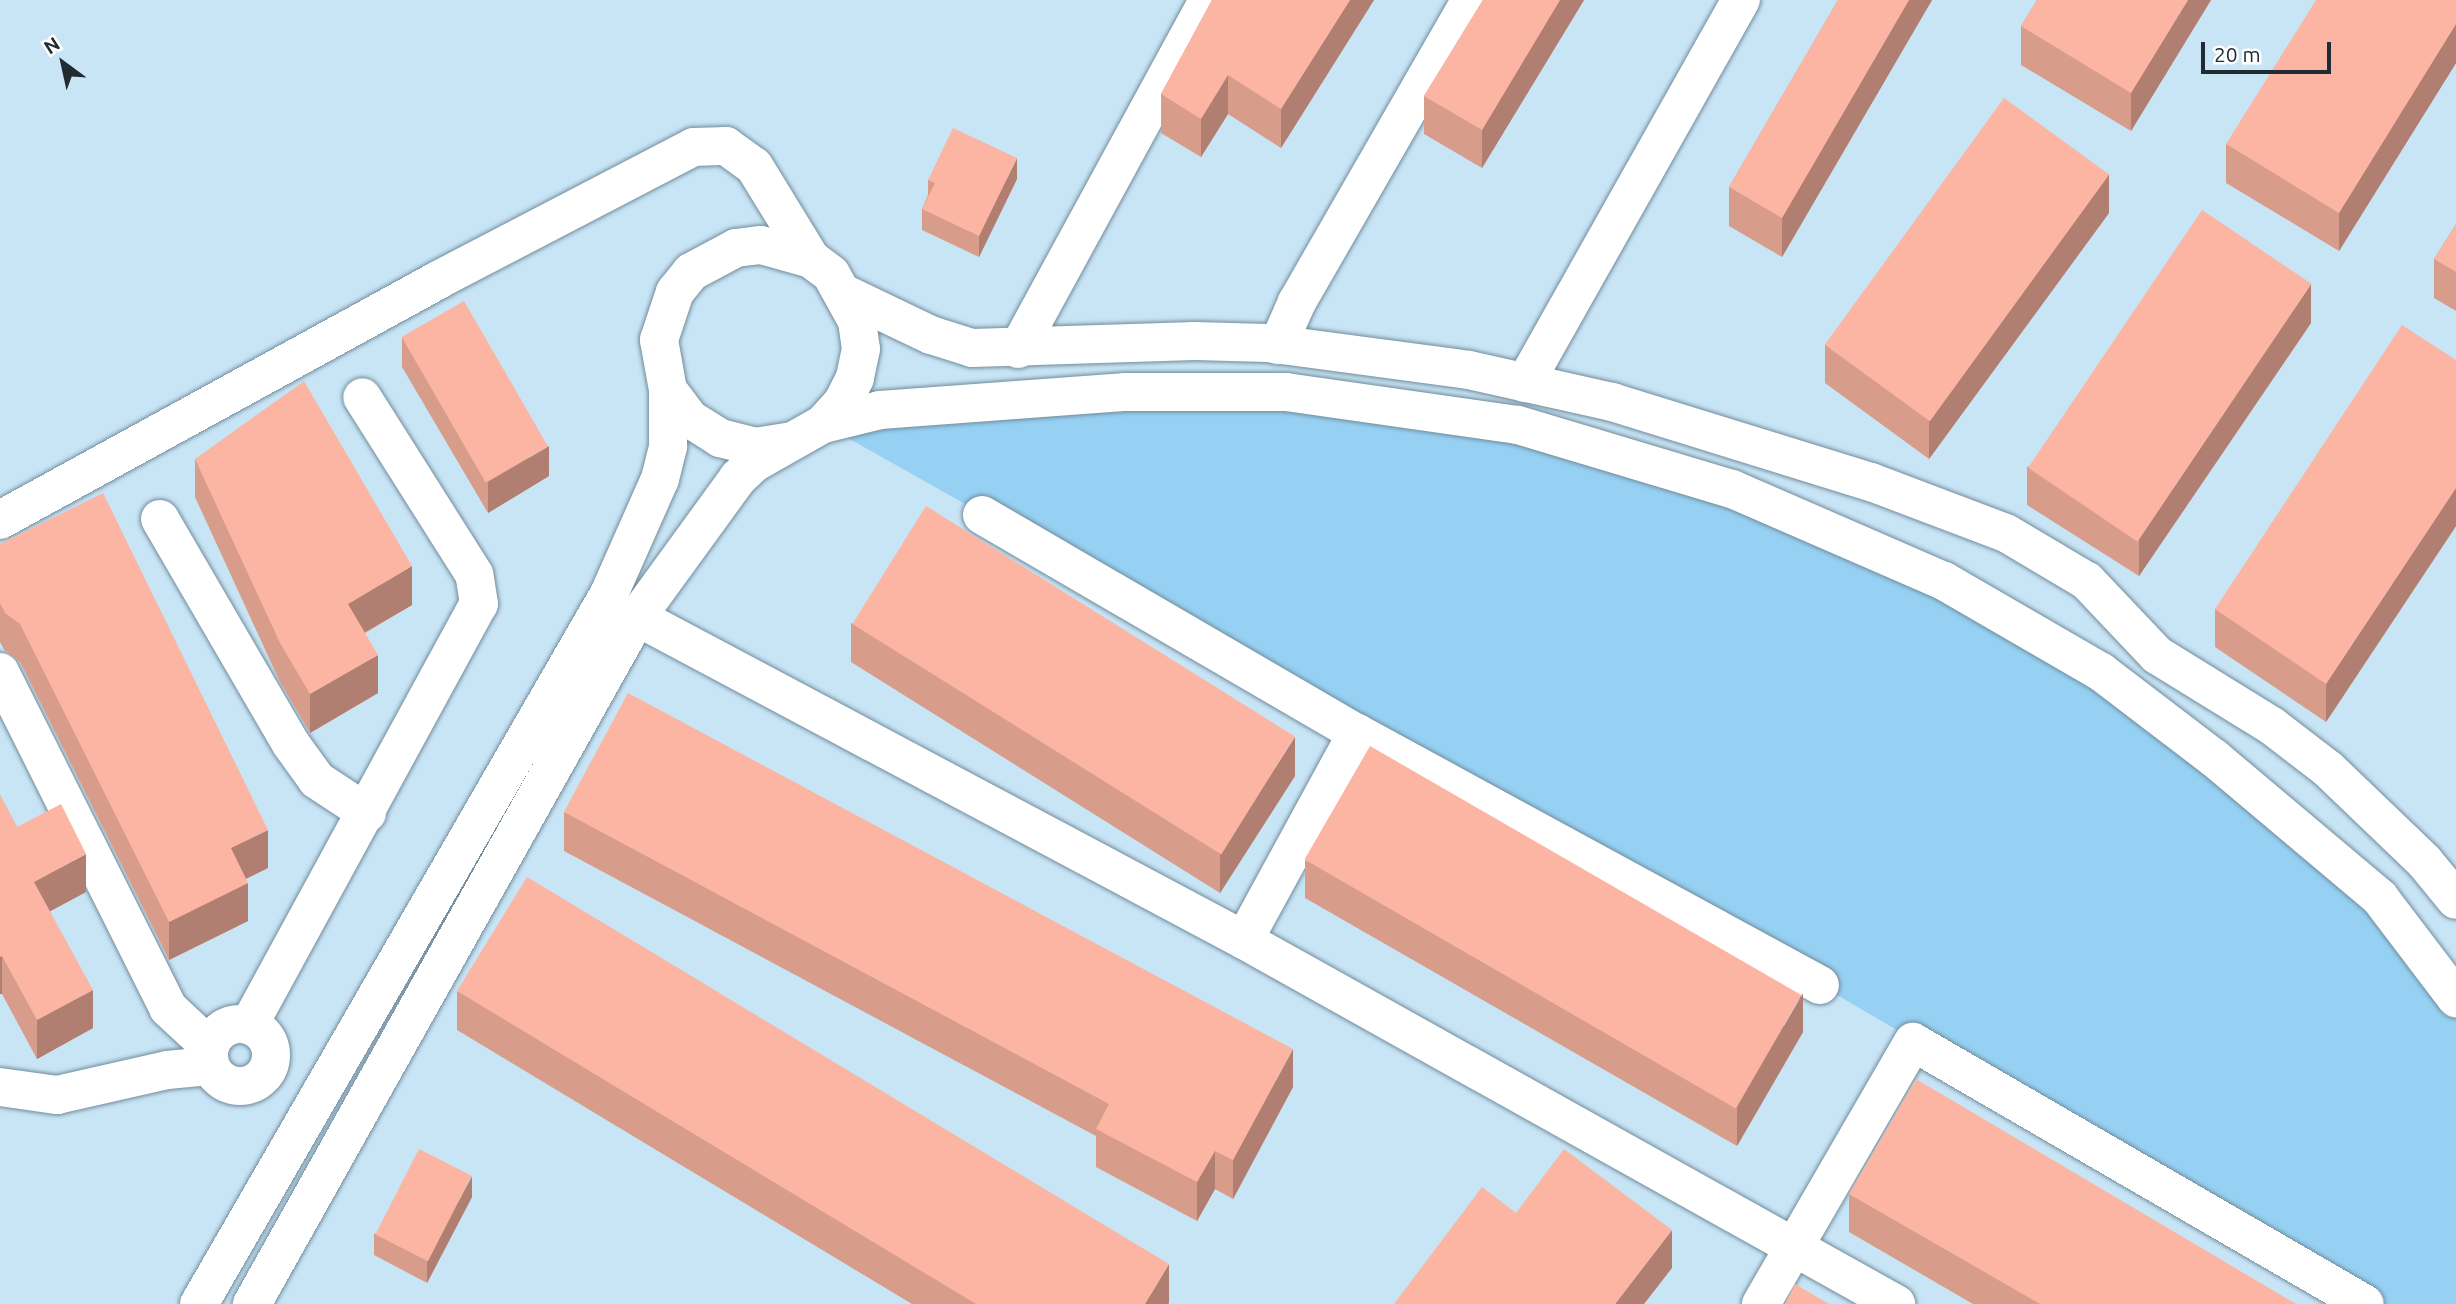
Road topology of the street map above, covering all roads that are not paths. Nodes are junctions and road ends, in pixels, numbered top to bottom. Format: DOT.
graph roads {
  1 [pos="1208,0"];
  2 [pos="1471,0"];
  3 [pos="1741,0"];
  4 [pos="811,259"];
  5 [pos="846,295"];
  6 [pos="1278,345"];
  7 [pos="1018,349"];
  8 [pos="1525,383"];
  9 [pos="668,390"];
  10 [pos="362,397"];
  11 [pos="807,433"];
  12 [pos="982,515"];
  13 [pos="160,519"];
  14 [pos="0,520"];
  15 [pos="2116,614"];
  16 [pos="637,617"];
  17 [pos="2086,663"];
  18 [pos="0,672"];
  19 [pos="1357,733"];
  20 [pos="367,813"];
  21 [pos="2456,900"];
  22 [pos="1244,940"];
  23 [pos="1820,985"];
  24 [pos="2456,998"];
  25 [pos="248,1025"];
  26 [pos="210,1056"];
  27 [pos="267,1070"];
  28 [pos="0,1087"];
  29 [pos="318,1094"];
  30 [pos="1793,1244"];
  31 [pos="199,1304"];
  32 [pos="252,1304"];
  33 [pos="1761,1304"];
  34 [pos="1896,1304"];
  35 [pos="2365,1304"];
  1 -- 7 [label="street"];
  2 -- 6 [label="street"];
  3 -- 8 [label="street"];
  4 -- 5 [label="street"];
  4 -- 9 [label="street"];
  4 -- 14 [label="street"];
  5 -- 7 [label="street"];
  5 -- 11 [label="street"];
  6 -- 7 [label="street"];
  6 -- 8 [label="street"];
  8 -- 15 [label="street"];
  9 -- 11 [label="street"];
  9 -- 29 [label="street"];
  10 -- 20 [label="street"];
  11 -- 16 [label="street"];
  11 -- 17 [label="street"];
  12 -- 19 [label="street"];
  13 -- 20 [label="street"];
  15 -- 17 [label="street"];
  15 -- 21 [label="street"];
  16 -- 22 [label="street"];
  16 -- 32 [label="street"];
  17 -- 24 [label="street"];
  18 -- 26 [label="street"];
  19 -- 22 [label="street"];
  19 -- 23 [label="street"];
  20 -- 25 [label="street"];
  22 -- 30 [label="street"];
  25 -- 26 [label="street"];
  25 -- 27 [label="street"];
  26 -- 27 [label="street"];
  26 -- 28 [label="street"];
  27 -- 29 [label="street"];
  29 -- 31 [label="street"];
  30 -- 33 [label="street"];
  30 -- 34 [label="street"];
  30 -- 35 [label="street"];
}
